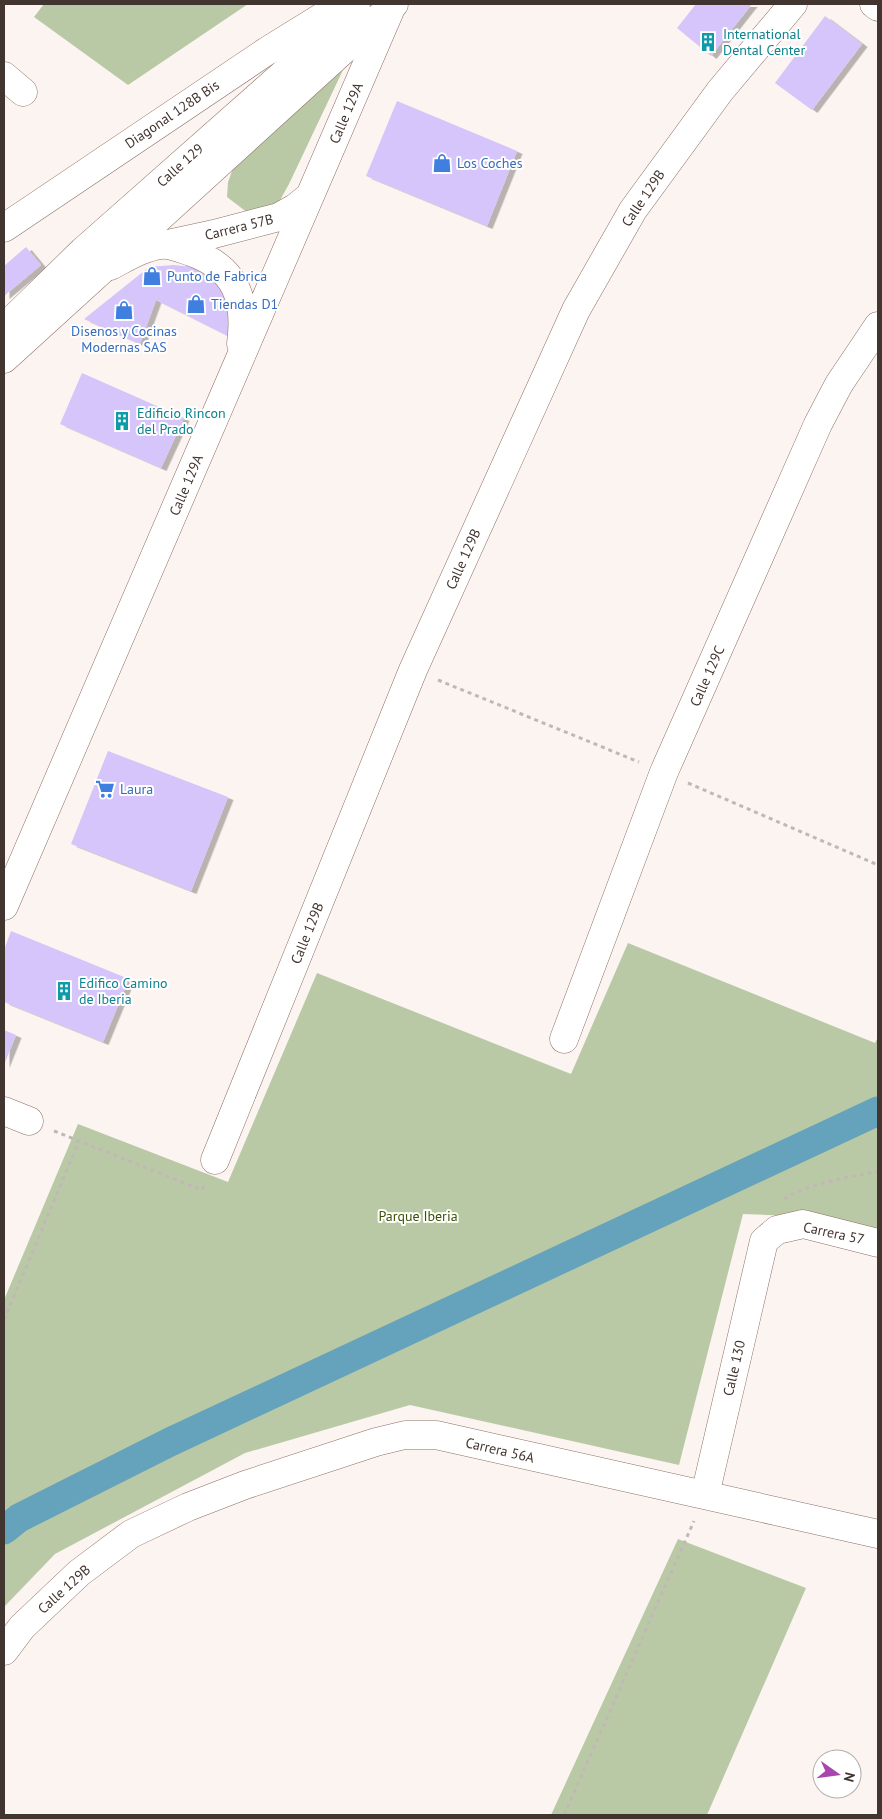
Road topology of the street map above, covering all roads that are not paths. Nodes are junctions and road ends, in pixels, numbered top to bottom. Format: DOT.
graph roads {
  1 [pos="343,4"];
  2 [pos="356,4"];
  3 [pos="793,4"];
  4 [pos="874,4"];
  5 [pos="392,6"];
  6 [pos="878,8"];
  7 [pos="310,196"];
  8 [pos="4,228"];
  9 [pos="162,245"];
  10 [pos="99,272"];
  11 [pos="878,326"];
  12 [pos="4,328"];
  13 [pos="4,359"];
  14 [pos="239,362"];
  15 [pos="4,906"];
  16 [pos="564,1039"];
  17 [pos="4,1110"];
  18 [pos="29,1121"];
  19 [pos="215,1160"];
  20 [pos="764,1240"];
  21 [pos="878,1243"];
  22 [pos="705,1495"];
  23 [pos="131,1534"];
  24 [pos="878,1534"];
  25 [pos="4,1651"];
  1 -- 8 [label="street, Diagonal 128B Bis"];
  2 -- 12 [label="street, Calle 129"];
  3 -- 19 [label="street, Calle 129B"];
  4 -- 6 [label="street"];
  5 -- 7 [label="street, Calle 129A"];
  5 -- 10 [label="street, Calle 129"];
  7 -- 9 [label="street, Carrera 57B"];
  7 -- 14 [label="street, Calle 129A"];
  9 -- 10 [label="street, Calle 129"];
  9 -- 14 [label="street"];
  10 -- 13 [label="street, Calle 129"];
  11 -- 16 [label="street, Calle 129C"];
  14 -- 15 [label="street, Calle 129A"];
  17 -- 18 [label="street"];
  20 -- 21 [label="street, Carrera 57"];
  20 -- 22 [label="street, Calle 130"];
  22 -- 23 [label="street, Carrera 56A"];
  22 -- 24 [label="street, Carrera 56A"];
  23 -- 25 [label="street, Calle 129B"];
}
